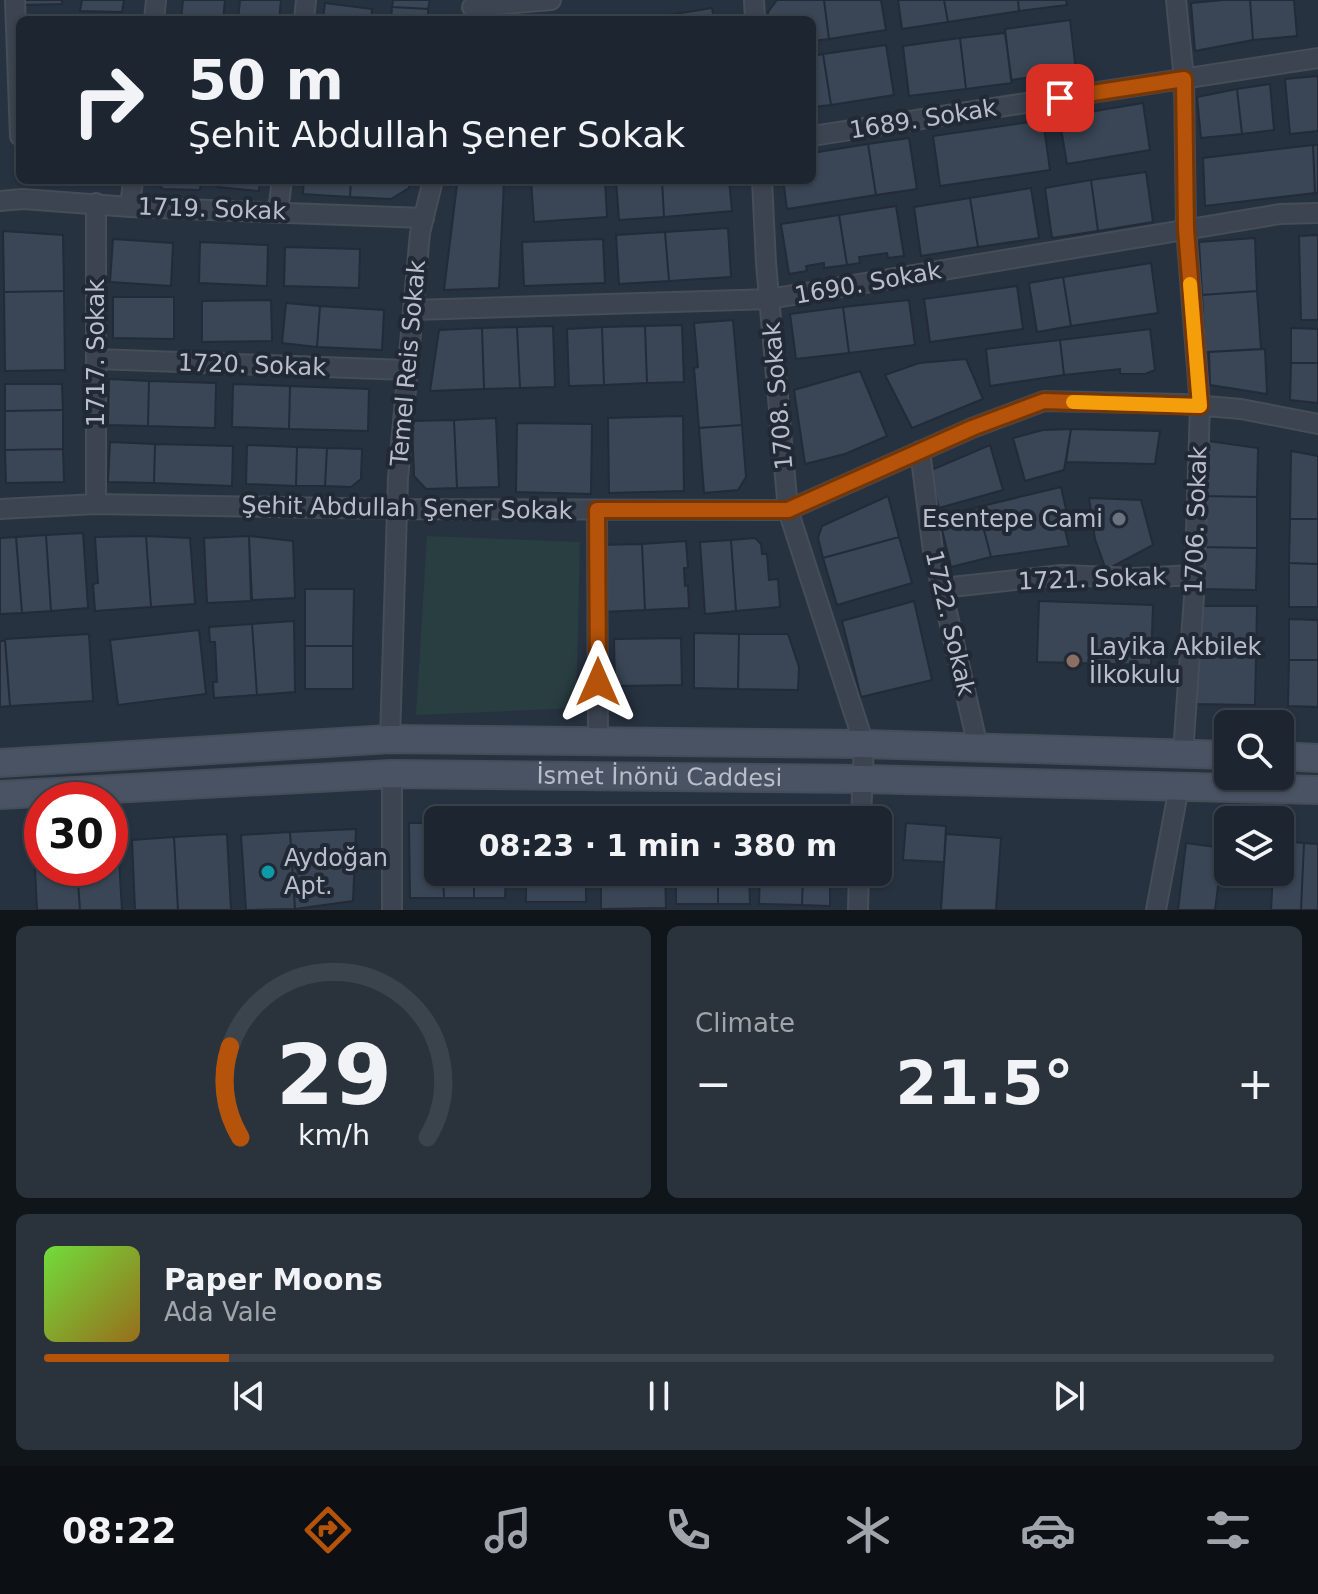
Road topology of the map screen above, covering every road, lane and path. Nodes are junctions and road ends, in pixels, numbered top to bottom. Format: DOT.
graph roads {
  1 [pos="15,0"];
  2 [pos="551,0"];
  3 [pos="1176,0"];
  4 [pos="472,9"];
  5 [pos="16,27"];
  6 [pos="1318,58"];
  7 [pos="1184,79"];
  8 [pos="816,135"];
  9 [pos="22,184"];
  10 [pos="133,184"];
  11 [pos="281,184"];
  12 [pos="432,184"];
  13 [pos="762,184"];
  14 [pos="23,199"];
  15 [pos="0,201"];
  16 [pos="96,203"];
  17 [pos="130,207"];
  18 [pos="278,211"];
  19 [pos="1318,213"];
  20 [pos="424,218"];
  21 [pos="1186,229"];
  22 [pos="769,299"];
  23 [pos="413,310"];
  24 [pos="96,359"];
  25 [pos="407,370"];
  26 [pos="1200,406"];
  27 [pos="1318,424"];
  28 [pos="920,451"];
  29 [pos="96,504"];
  30 [pos="0,509"];
  31 [pos="397,509"];
  32 [pos="597,510"];
  33 [pos="788,510"];
  34 [pos="1195,575"];
  35 [pos="942,588"];
  36 [pos="390,739"];
  37 [pos="598,739"];
  38 [pos="864,744"];
  39 [pos="978,747"];
  40 [pos="1183,753"];
  41 [pos="1214,754"];
  42 [pos="1294,757"];
  43 [pos="1318,758"];
  44 [pos="0,763"];
  45 [pos="392,774"];
  46 [pos="863,779"];
  47 [pos="1179,787"];
  48 [pos="1318,790"];
  49 [pos="0,795"];
  50 [pos="862,806"];
  51 [pos="859,886"];
  52 [pos="392,910"];
  53 [pos="858,910"];
  54 [pos="1156,910"];
  1 -- 5 [label="street"];
  2 -- 4 [label="street"];
  3 -- 7 [label="street, 1706. Sokak"];
  6 -- 7 [label="street, 1689. Sokak"];
  7 -- 8 [label="street, 1689. Sokak"];
  7 -- 21 [label="street, 1706. Sokak"];
  9 -- 14 [label="street"];
  10 -- 17 [label="street"];
  11 -- 18 [label="street"];
  12 -- 20 [label="street, Temel Reis Sokak"];
  13 -- 22 [label="street, 1708. Sokak"];
  14 -- 15 [label="street, 1719. Sokak"];
  14 -- 16 [label="street, 1719. Sokak"];
  16 -- 17 [label="street, 1719. Sokak"];
  16 -- 24 [label="street, 1717. Sokak"];
  17 -- 18 [label="street, 1719. Sokak"];
  18 -- 20 [label="street, 1719. Sokak"];
  19 -- 21 [label="street, 1690. Sokak"];
  20 -- 23 [label="street, Temel Reis Sokak"];
  21 -- 22 [label="street, 1690. Sokak"];
  21 -- 26 [label="street, 1706. Sokak"];
  22 -- 23 [label="street, 1690. Sokak"];
  22 -- 33 [label="street, 1708. Sokak"];
  23 -- 25 [label="street, Temel Reis Sokak"];
  24 -- 25 [label="street, 1720. Sokak"];
  24 -- 29 [label="street, 1717. Sokak"];
  25 -- 31 [label="street, Temel Reis Sokak"];
  26 -- 27 [label="street, Şehit Abdullah Şener Sokak"];
  26 -- 28 [label="street, Şehit Abdullah Şener Sokak"];
  26 -- 34 [label="street, 1706. Sokak"];
  28 -- 33 [label="street, Şehit Abdullah Şener Sokak"];
  28 -- 35 [label="street, 1722. Sokak"];
  29 -- 30 [label="street, Şehit Abdullah Şener Sokak"];
  29 -- 31 [label="street, Şehit Abdullah Şener Sokak"];
  31 -- 32 [label="street, Şehit Abdullah Şener Sokak"];
  31 -- 36 [label="street, Temel Reis Sokak"];
  32 -- 33 [label="street, Şehit Abdullah Şener Sokak"];
  32 -- 37 [label="street"];
  33 -- 38 [label="street, 1708. Sokak"];
  34 -- 35 [label="street, 1721. Sokak"];
  34 -- 40 [label="street, 1706. Sokak"];
  35 -- 39 [label="street, 1722. Sokak"];
  36 -- 37 [label="main road, İsmet İnönü Caddesi"];
  36 -- 44 [label="main road, İsmet İnönü Caddesi"];
  37 -- 38 [label="main road, İsmet İnönü Caddesi"];
  38 -- 39 [label="main road, İsmet İnönü Caddesi"];
  38 -- 46 [label="street, 1708. Sokak"];
  39 -- 40 [label="main road, İsmet İnönü Caddesi"];
  40 -- 41 [label="main road, İsmet İnönü Caddesi"];
  42 -- 43 [label="main road"];
  45 -- 46 [label="main road, İsmet İnönü Caddesi"];
  45 -- 49 [label="main road, İsmet İnönü Caddesi"];
  45 -- 52 [label="street"];
  46 -- 47 [label="main road, İsmet İnönü Caddesi"];
  46 -- 50 [label="street, 1708. Sokak"];
  47 -- 48 [label="main road, İsmet İnönü Caddesi"];
  47 -- 54 [label="street"];
  51 -- 53 [label="street"];
}
